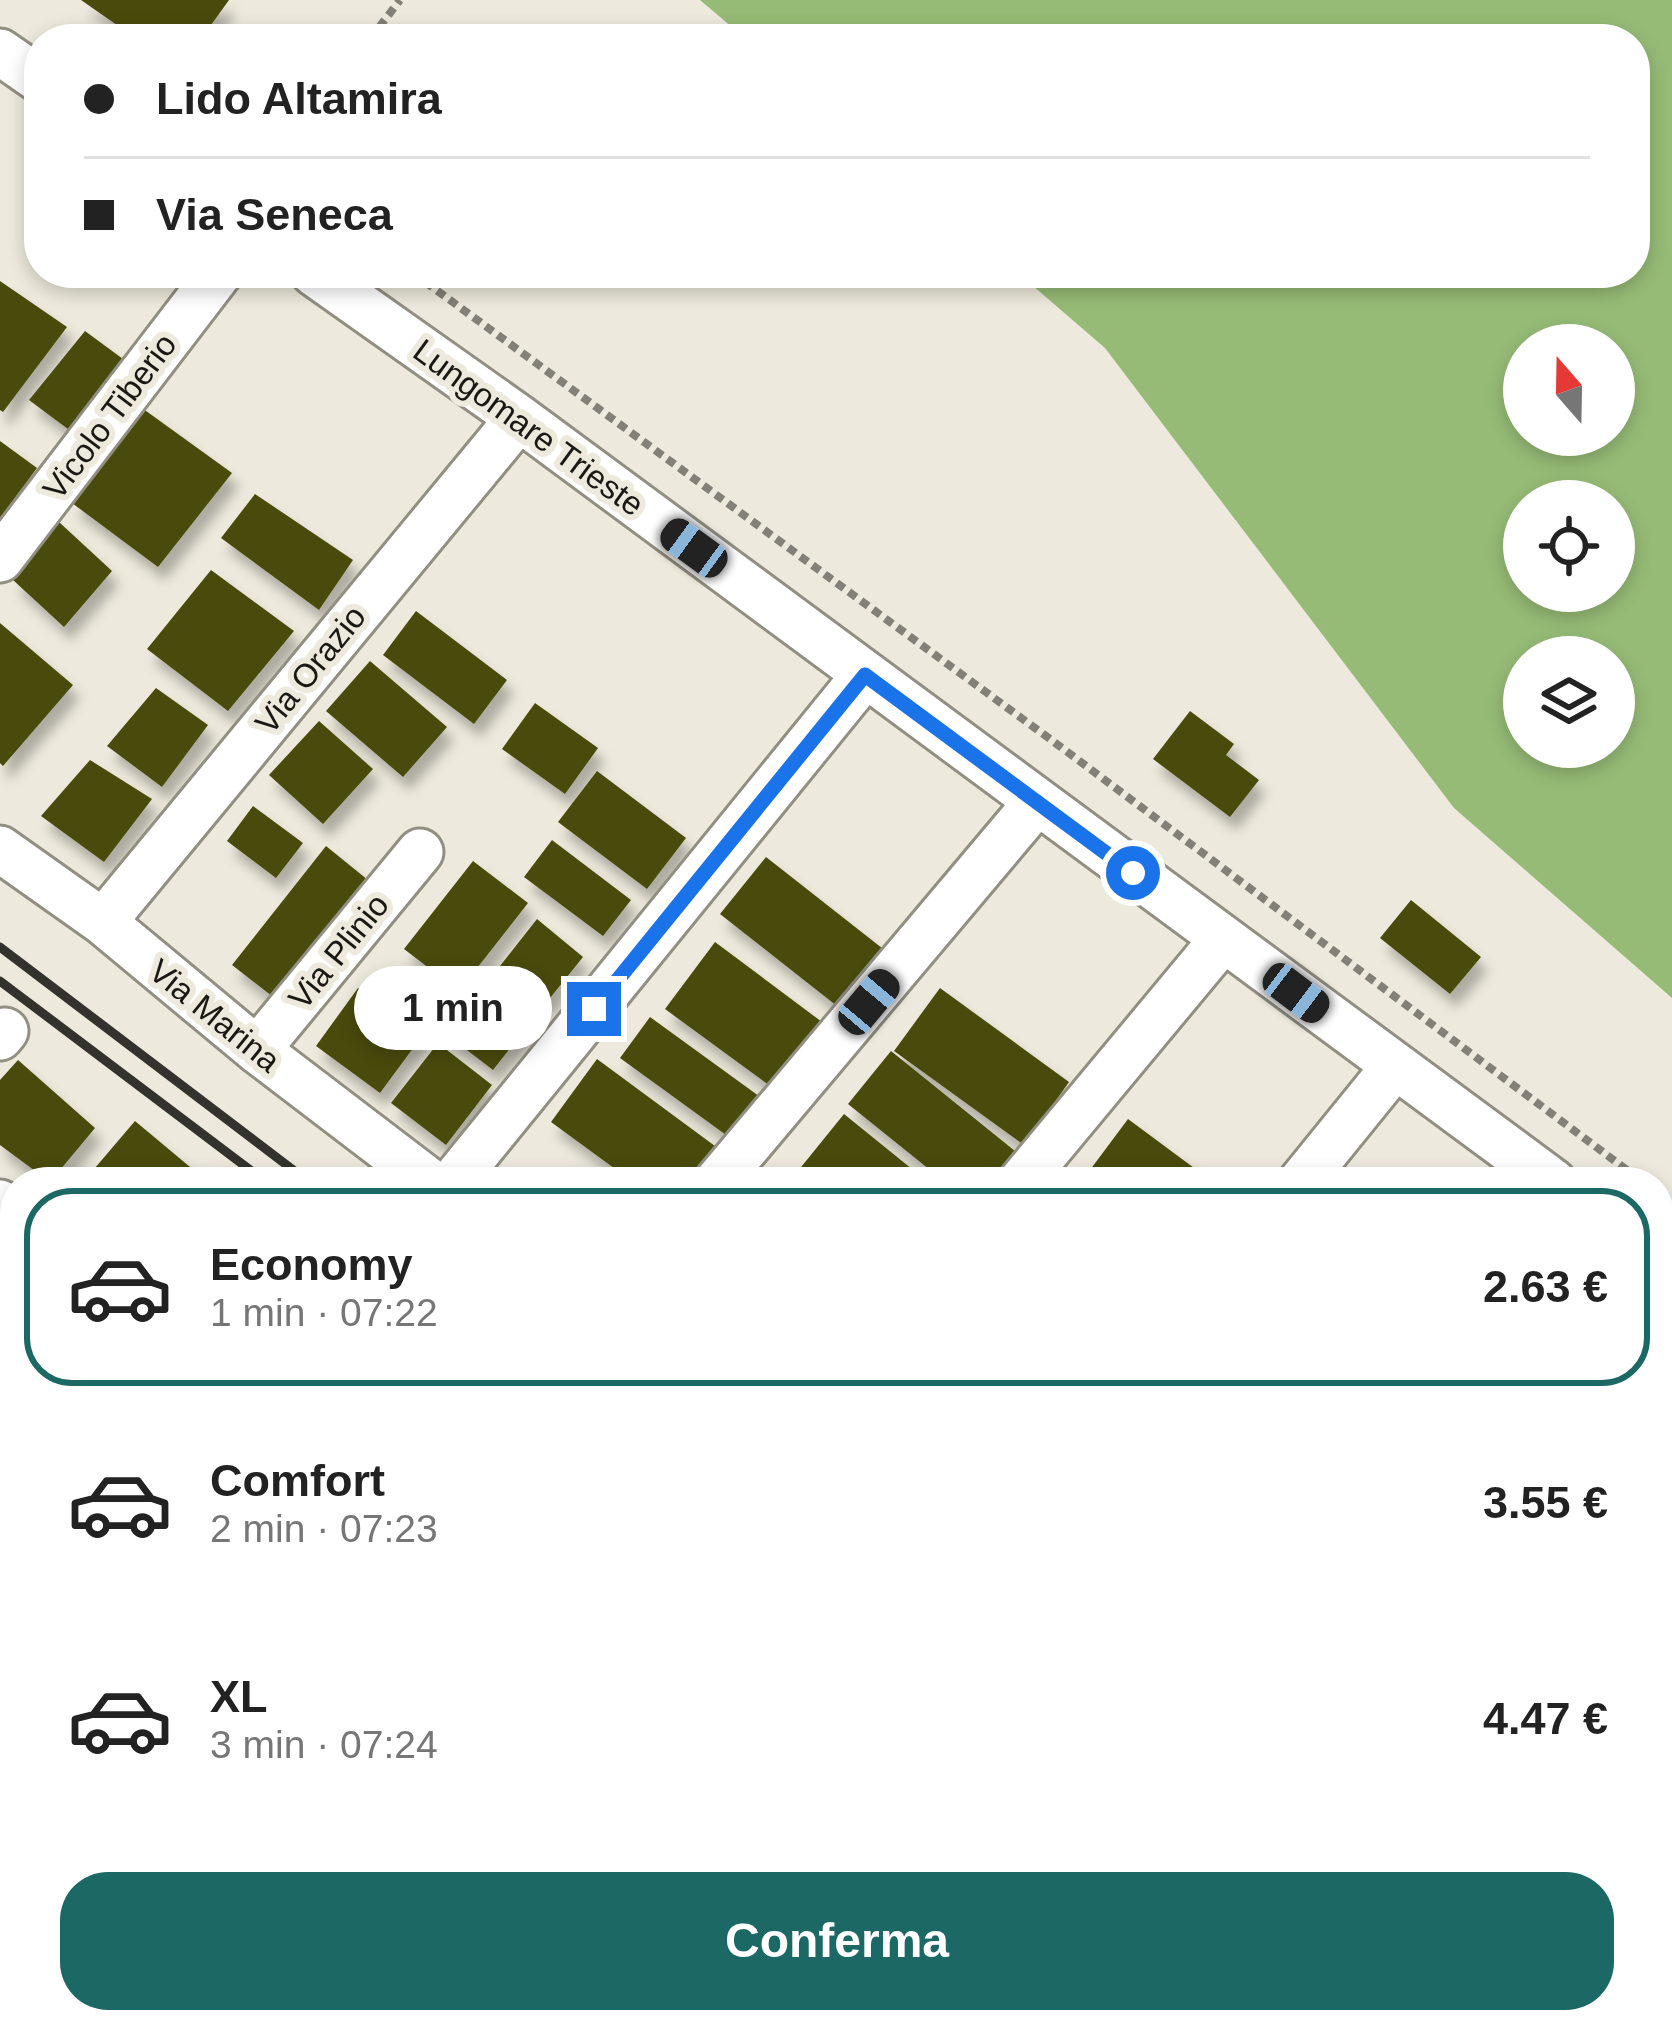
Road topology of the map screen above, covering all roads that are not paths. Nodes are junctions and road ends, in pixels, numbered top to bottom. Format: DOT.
graph roads {
  1 [pos="208,288"];
  2 [pos="335,288"];
  3 [pos="519,418"];
  4 [pos="0,559"];
  5 [pos="865,675"];
  6 [pos="1037,802"];
  7 [pos="0,849"];
  8 [pos="420,852"];
  9 [pos="103,922"];
  10 [pos="1223,939"];
  11 [pos="257,1050"];
  12 [pos="1395,1066"];
  13 [pos="410,1167"];
  14 [pos="465,1167"];
  15 [pos="730,1167"];
  16 [pos="1033,1167"];
  17 [pos="1313,1167"];
  18 [pos="1532,1167"];
  1 -- 4 [label="street, Vicolo Tiberio"];
  2 -- 3 [label="street, Lungomare Trieste"];
  3 -- 5 [label="street, Lungomare Trieste"];
  3 -- 9 [label="street, Via Orazio"];
  5 -- 6 [label="street, Lungomare Trieste"];
  5 -- 14 [label="street"];
  6 -- 10 [label="street, Lungomare Trieste"];
  6 -- 15 [label="street"];
  7 -- 9 [label="street, Via Marina"];
  8 -- 11 [label="street, Via Plinio"];
  9 -- 11 [label="street, Via Marina"];
  10 -- 12 [label="street, Lungomare Trieste"];
  10 -- 16 [label="street"];
  11 -- 13 [label="street, Via Marina"];
  12 -- 17 [label="street"];
  12 -- 18 [label="street, Lungomare Trieste"];
}
